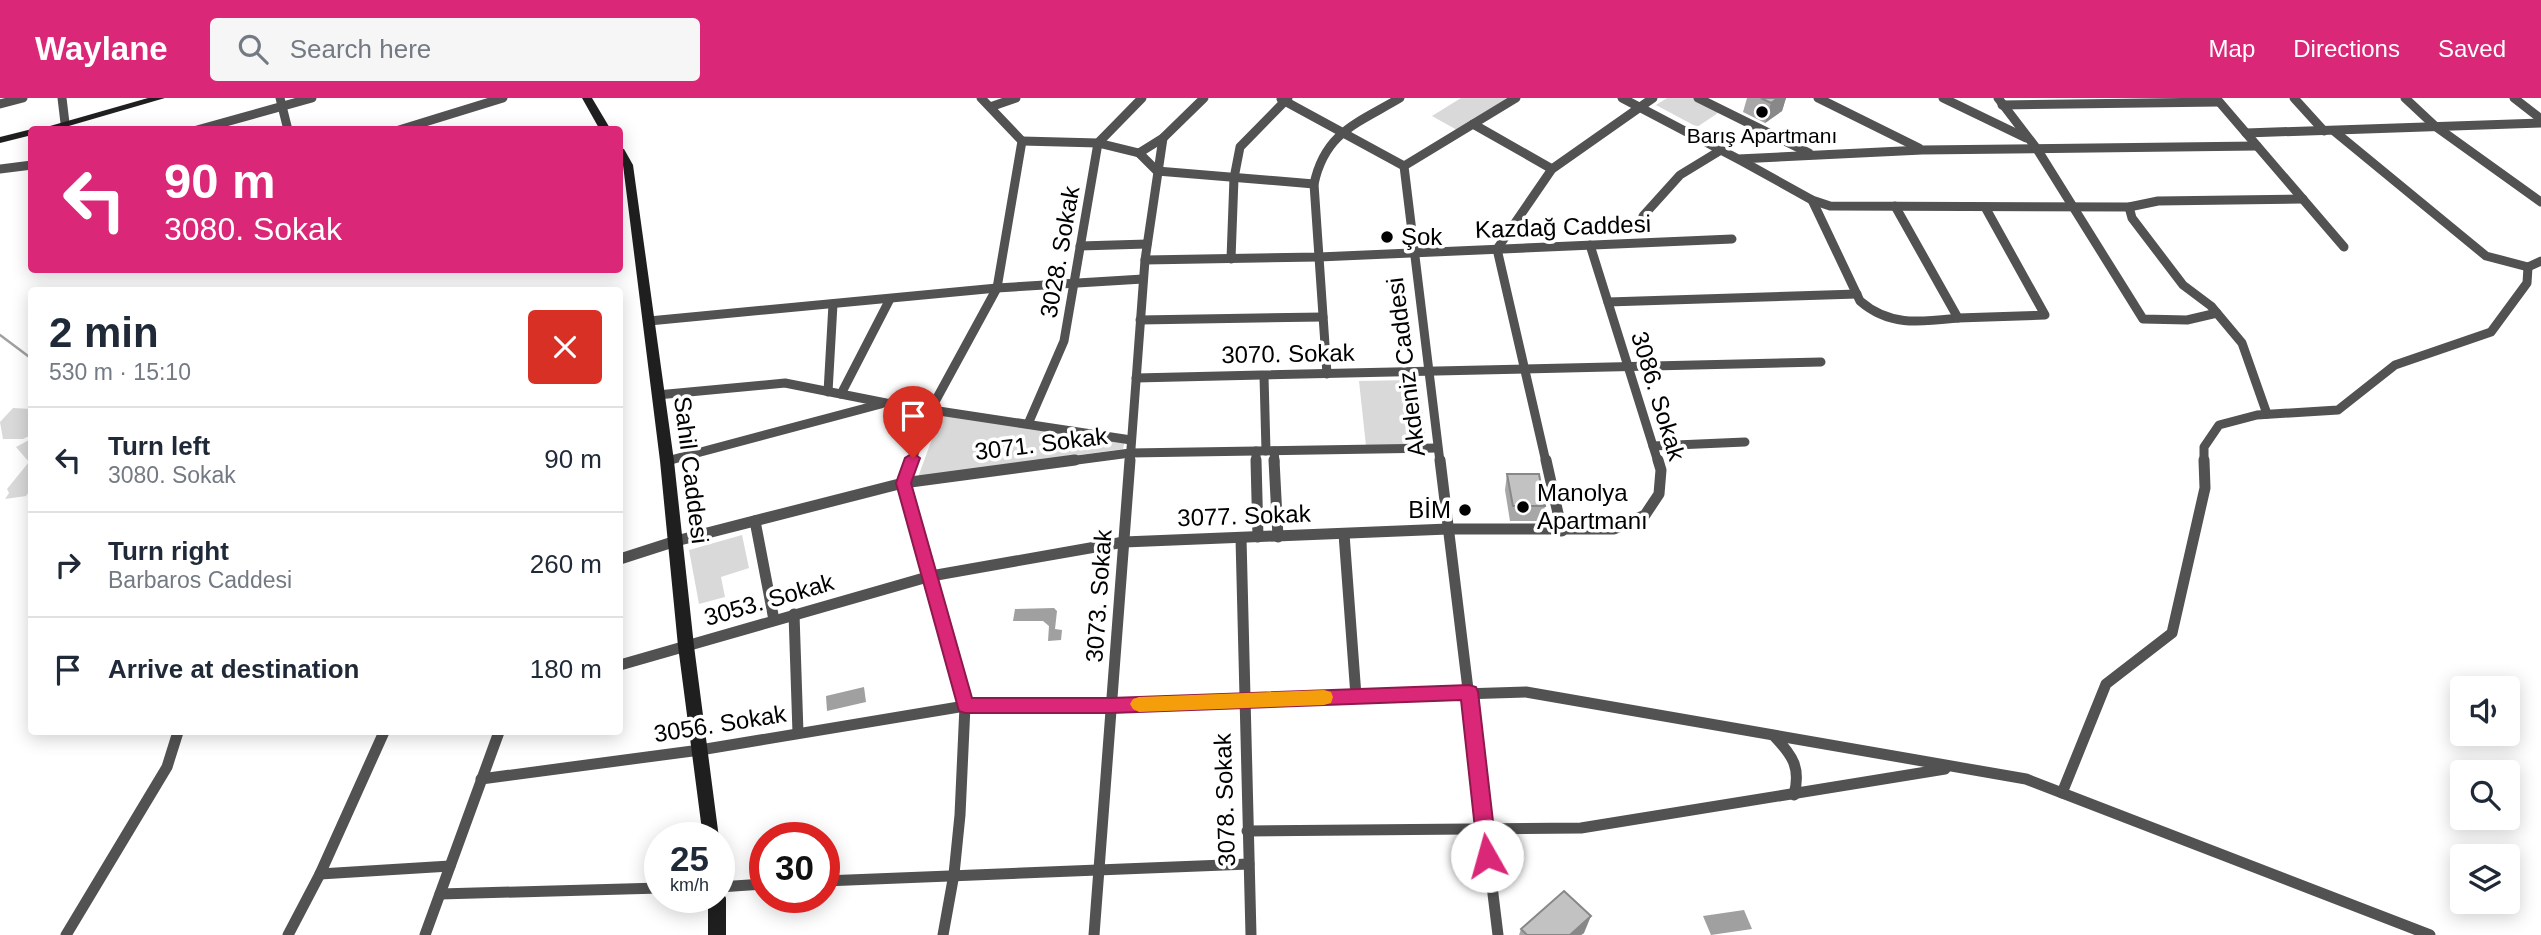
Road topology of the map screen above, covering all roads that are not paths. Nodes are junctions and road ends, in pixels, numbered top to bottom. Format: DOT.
graph roads {
  1 [pos="23,98"];
  2 [pos="62,98"];
  3 [pos="160,98"];
  4 [pos="312,98"];
  5 [pos="503,98"];
  6 [pos="587,98"];
  7 [pos="981,98"];
  8 [pos="1016,98"];
  9 [pos="1142,98"];
  10 [pos="1204,98"];
  11 [pos="1400,98"];
  12 [pos="1516,98"];
  13 [pos="1622,98"];
  14 [pos="1653,98"];
  15 [pos="1698,98"];
  16 [pos="1818,98"];
  17 [pos="1943,98"];
  18 [pos="2294,98"];
  19 [pos="2405,98"];
  20 [pos="2514,98"];
  21 [pos="1283,99"];
  22 [pos="2166,100"];
  23 [pos="2218,100"];
  24 [pos="2000,101"];
  25 [pos="281,102"];
  26 [pos="0,104"];
  27 [pos="990,107"];
  28 [pos="1639,107"];
  29 [pos="2541,121"];
  30 [pos="65,123"];
  31 [pos="1473,124"];
  32 [pos="55,126"];
  33 [pos="209,126"];
  34 [pos="287,126"];
  35 [pos="412,126"];
  36 [pos="604,126"];
  37 [pos="2435,126"];
  38 [pos="2329,131"];
  39 [pos="28,133"];
  40 [pos="1342,133"];
  41 [pos="2246,133"];
  42 [pos="1163,138"];
  43 [pos="2027,138"];
  44 [pos="0,140"];
  45 [pos="1022,141"];
  46 [pos="1098,143"];
  47 [pos="2257,146"];
  48 [pos="2037,149"];
  49 [pos="1721,150"];
  50 [pos="1922,150"];
  51 [pos="1139,153"];
  52 [pos="1811,153"];
  53 [pos="623,156"];
  54 [pos="1738,159"];
  55 [pos="28,166"];
  56 [pos="1404,166"];
  57 [pos="0,169"];
  58 [pos="1552,169"];
  59 [pos="1157,171"];
  60 [pos="1234,178"];
  61 [pos="1314,184"];
  62 [pos="2303,199"];
  63 [pos="1812,200"];
  64 [pos="2541,202"];
  65 [pos="1895,206"];
  66 [pos="1985,207"];
  67 [pos="2074,207"];
  68 [pos="2129,207"];
  69 [pos="1643,216"];
  70 [pos="1731,239"];
  71 [pos="1147,244"];
  72 [pos="1590,245"];
  73 [pos="1080,246"];
  74 [pos="2344,247"];
  75 [pos="1497,249"];
  76 [pos="1413,252"];
  77 [pos="1319,257"];
  78 [pos="1231,259"];
  79 [pos="1145,260"];
  80 [pos="2541,261"];
  81 [pos="2528,267"];
  82 [pos="1143,279"];
  83 [pos="1074,282"];
  84 [pos="997,288"];
  85 [pos="1857,294"];
  86 [pos="890,299"];
  87 [pos="1608,302"];
  88 [pos="833,304"];
  89 [pos="2217,313"];
  90 [pos="1323,317"];
  91 [pos="1958,318"];
  92 [pos="1140,320"];
  93 [pos="649,321"];
  94 [pos="1821,362"];
  95 [pos="1629,367"];
  96 [pos="1526,370"];
  97 [pos="1427,372"];
  98 [pos="1327,374"];
  99 [pos="1264,376"];
  100 [pos="1136,379"];
  101 [pos="828,391"];
  102 [pos="841,394"];
  103 [pos="657,395"];
  104 [pos="886,403"];
  105 [pos="931,409"];
  106 [pos="2267,414"];
  107 [pos="1028,424"];
  108 [pos="1131,440"];
  109 [pos="1745,442"];
  110 [pos="1653,446"];
  111 [pos="1437,448"];
  112 [pos="1266,451"];
  113 [pos="1130,453"];
  114 [pos="667,461"];
  115 [pos="903,483"];
  116 [pos="755,521"];
  117 [pos="1448,529"];
  118 [pos="1562,531"];
  119 [pos="1344,534"];
  120 [pos="1258,537"];
  121 [pos="1278,537"];
  122 [pos="1241,538"];
  123 [pos="676,541"];
  124 [pos="1124,541"];
  125 [pos="623,558"];
  126 [pos="931,576"];
  127 [pos="794,614"];
  128 [pos="774,620"];
  129 [pos="686,646"];
  130 [pos="623,664"];
  131 [pos="1469,692"];
  132 [pos="1356,696"];
  133 [pos="1243,700"];
  134 [pos="1111,705"];
  135 [pos="965,706"];
  136 [pos="798,733"];
  137 [pos="177,735"];
  138 [pos="383,735"];
  139 [pos="498,735"];
  140 [pos="1775,736"];
  141 [pos="700,750"];
  142 [pos="1954,767"];
  143 [pos="481,779"];
  144 [pos="2062,793"];
  145 [pos="1794,794"];
  146 [pos="709,822"];
  147 [pos="1483,830"];
  148 [pos="1247,831"];
  149 [pos="1248,864"];
  150 [pos="450,866"];
  151 [pos="1100,869"];
  152 [pos="320,874"];
  153 [pos="954,874"];
  154 [pos="840,880"];
  155 [pos="644,888"];
  156 [pos="440,894"];
  157 [pos="717,913"];
  158 [pos="65,935"];
  159 [pos="288,935"];
  160 [pos="425,935"];
  161 [pos="717,935"];
  162 [pos="943,935"];
  163 [pos="1094,935"];
  164 [pos="1251,935"];
  165 [pos="1498,935"];
  166 [pos="2430,935"];
  1 -- 26 [label="street"];
  2 -- 30 [label="street"];
  3 -- 30 [label="street"];
  4 -- 25 [label="street"];
  5 -- 35 [label="street"];
  6 -- 36 [label="street"];
  7 -- 27 [label="street"];
  8 -- 27 [label="street"];
  9 -- 46 [label="street"];
  10 -- 42 [label="street"];
  11 -- 40 [label="street"];
  12 -- 31 [label="street"];
  13 -- 28 [label="street"];
  14 -- 28 [label="street"];
  15 -- 52 [label="street"];
  16 -- 50 [label="street"];
  17 -- 43 [label="street"];
  18 -- 38 [label="street"];
  19 -- 37 [label="street"];
  20 -- 29 [label="street"];
  21 -- 40 [label="street"];
  21 -- 60 [label="street"];
  22 -- 23 [label="street"];
  22 -- 24 [label="street"];
  23 -- 41 [label="street"];
  24 -- 43 [label="street"];
  25 -- 33 [label="street"];
  25 -- 34 [label="street"];
  27 -- 45 [label="street"];
  28 -- 49 [label="street"];
  28 -- 58 [label="street"];
  29 -- 37 [label="street"];
  30 -- 32 [label="street"];
  31 -- 56 [label="street"];
  31 -- 58 [label="street"];
  37 -- 38 [label="street"];
  37 -- 64 [label="street"];
  38 -- 41 [label="street"];
  38 -- 81 [label="street"];
  39 -- 44 [label="street"];
  40 -- 56 [label="street"];
  40 -- 61 [label="street"];
  41 -- 47 [label="street"];
  42 -- 51 [label="street"];
  42 -- 59 [label="street, 3073. Sokak"];
  43 -- 48 [label="street"];
  45 -- 46 [label="street"];
  45 -- 84 [label="street"];
  46 -- 51 [label="street"];
  46 -- 73 [label="street, 3028. Sokak"];
  47 -- 48 [label="street"];
  47 -- 62 [label="street"];
  48 -- 50 [label="street"];
  48 -- 67 [label="street"];
  49 -- 54 [label="street"];
  49 -- 69 [label="street"];
  50 -- 52 [label="street"];
  51 -- 59 [label="street"];
  52 -- 54 [label="street"];
  53 -- 93 [label="street, Sahil Caddesi"];
  54 -- 63 [label="street"];
  55 -- 57 [label="street"];
  56 -- 76 [label="street, Akdeniz Caddesi"];
  58 -- 75 [label="street"];
  59 -- 60 [label="street"];
  59 -- 71 [label="street, 3073. Sokak"];
  60 -- 61 [label="street"];
  60 -- 78 [label="street"];
  61 -- 77 [label="street"];
  62 -- 68 [label="street"];
  62 -- 74 [label="street"];
  63 -- 65 [label="street"];
  63 -- 85 [label="street"];
  65 -- 66 [label="street"];
  65 -- 91 [label="street"];
  66 -- 67 [label="street"];
  66 -- 91 [label="street"];
  67 -- 68 [label="street"];
  67 -- 89 [label="street"];
  68 -- 89 [label="street"];
  70 -- 72 [label="street, Kazdağ Caddesi"];
  71 -- 73 [label="street"];
  71 -- 79 [label="street, 3073. Sokak"];
  72 -- 75 [label="street, Kazdağ Caddesi"];
  72 -- 87 [label="street, 3086. Sokak"];
  73 -- 83 [label="street, 3028. Sokak"];
  75 -- 76 [label="street, Kazdağ Caddesi"];
  75 -- 96 [label="street"];
  76 -- 77 [label="street, Kazdağ Caddesi"];
  76 -- 97 [label="street, Akdeniz Caddesi"];
  77 -- 78 [label="street, Kazdağ Caddesi"];
  77 -- 90 [label="street"];
  78 -- 79 [label="street, Kazdağ Caddesi"];
  79 -- 82 [label="street, 3073. Sokak"];
  80 -- 81 [label="street"];
  81 -- 106 [label="street"];
  82 -- 83 [label="street"];
  82 -- 92 [label="street, 3073. Sokak"];
  83 -- 84 [label="street"];
  83 -- 107 [label="street, 3028. Sokak"];
  84 -- 86 [label="street"];
  84 -- 105 [label="street"];
  85 -- 87 [label="street"];
  85 -- 91 [label="street"];
  86 -- 88 [label="street"];
  86 -- 102 [label="street"];
  87 -- 95 [label="street, 3086. Sokak"];
  88 -- 93 [label="street"];
  88 -- 101 [label="street"];
  89 -- 106 [label="street"];
  90 -- 92 [label="street"];
  90 -- 98 [label="street"];
  92 -- 100 [label="street, 3073. Sokak"];
  93 -- 103 [label="street, Sahil Caddesi"];
  94 -- 95 [label="street, 3070. Sokak"];
  95 -- 96 [label="street, 3070. Sokak"];
  95 -- 110 [label="street, 3086. Sokak"];
  96 -- 97 [label="street, 3070. Sokak"];
  96 -- 118 [label="street"];
  97 -- 98 [label="street, 3070. Sokak"];
  97 -- 111 [label="street, Akdeniz Caddesi"];
  98 -- 99 [label="street, 3070. Sokak"];
  99 -- 100 [label="street, 3070. Sokak"];
  99 -- 112 [label="street"];
  100 -- 108 [label="street, 3073. Sokak"];
  101 -- 102 [label="street"];
  101 -- 103 [label="street"];
  102 -- 104 [label="street"];
  103 -- 114 [label="street, Sahil Caddesi"];
  104 -- 105 [label="street"];
  104 -- 114 [label="street"];
  105 -- 107 [label="street"];
  105 -- 115 [label="street"];
  106 -- 144 [label="street"];
  107 -- 108 [label="street"];
  108 -- 113 [label="street, 3073. Sokak"];
  109 -- 110 [label="street"];
  110 -- 118 [label="street, 3086. Sokak"];
  111 -- 112 [label="street, 3071. Sokak"];
  111 -- 117 [label="street, Akdeniz Caddesi"];
  112 -- 113 [label="street, 3071. Sokak"];
  112 -- 120 [label="street"];
  112 -- 121 [label="street"];
  113 -- 115 [label="street, 3071. Sokak"];
  113 -- 124 [label="street, 3073. Sokak"];
  114 -- 123 [label="street, Sahil Caddesi"];
  115 -- 116 [label="street, 3071. Sokak"];
  115 -- 126 [label="street"];
  116 -- 123 [label="street, 3071. Sokak"];
  116 -- 128 [label="street"];
  117 -- 118 [label="street, 3077. Sokak"];
  117 -- 119 [label="street, 3077. Sokak"];
  117 -- 131 [label="street, Akdeniz Caddesi"];
  119 -- 121 [label="street, 3077. Sokak"];
  119 -- 132 [label="street"];
  120 -- 121 [label="street, 3077. Sokak"];
  120 -- 122 [label="street, 3077. Sokak"];
  122 -- 124 [label="street, 3077. Sokak"];
  122 -- 133 [label="street, 3078. Sokak"];
  123 -- 125 [label="street, 3071. Sokak"];
  123 -- 129 [label="street, Sahil Caddesi"];
  124 -- 126 [label="street, 3077. Sokak"];
  124 -- 134 [label="street, 3073. Sokak"];
  126 -- 127 [label="street, 3053. Sokak"];
  126 -- 135 [label="street"];
  127 -- 128 [label="street, 3053. Sokak"];
  127 -- 136 [label="street"];
  128 -- 129 [label="street, 3053. Sokak"];
  129 -- 130 [label="street, 3053. Sokak"];
  129 -- 141 [label="street, Sahil Caddesi"];
  131 -- 132 [label="street, 3056. Sokak"];
  131 -- 140 [label="street, 3056. Sokak"];
  131 -- 147 [label="street, Akdeniz Caddesi"];
  132 -- 133 [label="street, 3056. Sokak"];
  133 -- 134 [label="street, 3056. Sokak"];
  133 -- 148 [label="street, 3078. Sokak"];
  134 -- 135 [label="street, 3056. Sokak"];
  134 -- 151 [label="street, 3073. Sokak"];
  135 -- 136 [label="street, 3056. Sokak"];
  135 -- 153 [label="street"];
  136 -- 141 [label="street, 3056. Sokak"];
  137 -- 158 [label="street"];
  138 -- 152 [label="street"];
  139 -- 143 [label="street"];
  140 -- 142 [label="street, 3056. Sokak"];
  140 -- 145 [label="street"];
  141 -- 143 [label="street, 3056. Sokak"];
  141 -- 146 [label="street, Sahil Caddesi"];
  142 -- 144 [label="street, 3056. Sokak"];
  142 -- 145 [label="street"];
  143 -- 150 [label="street"];
  144 -- 166 [label="street, 3056. Sokak"];
  145 -- 147 [label="street"];
  147 -- 148 [label="street"];
  147 -- 165 [label="street, Akdeniz Caddesi"];
  148 -- 149 [label="street, 3078. Sokak"];
  149 -- 151 [label="street"];
  149 -- 164 [label="street, 3078. Sokak"];
  150 -- 152 [label="street"];
  150 -- 156 [label="street"];
  151 -- 153 [label="street"];
  151 -- 163 [label="street, 3073. Sokak"];
  152 -- 159 [label="street"];
  153 -- 154 [label="street"];
  153 -- 162 [label="street"];
  155 -- 156 [label="street"];
  156 -- 160 [label="street"];
  157 -- 161 [label="street"];
}
